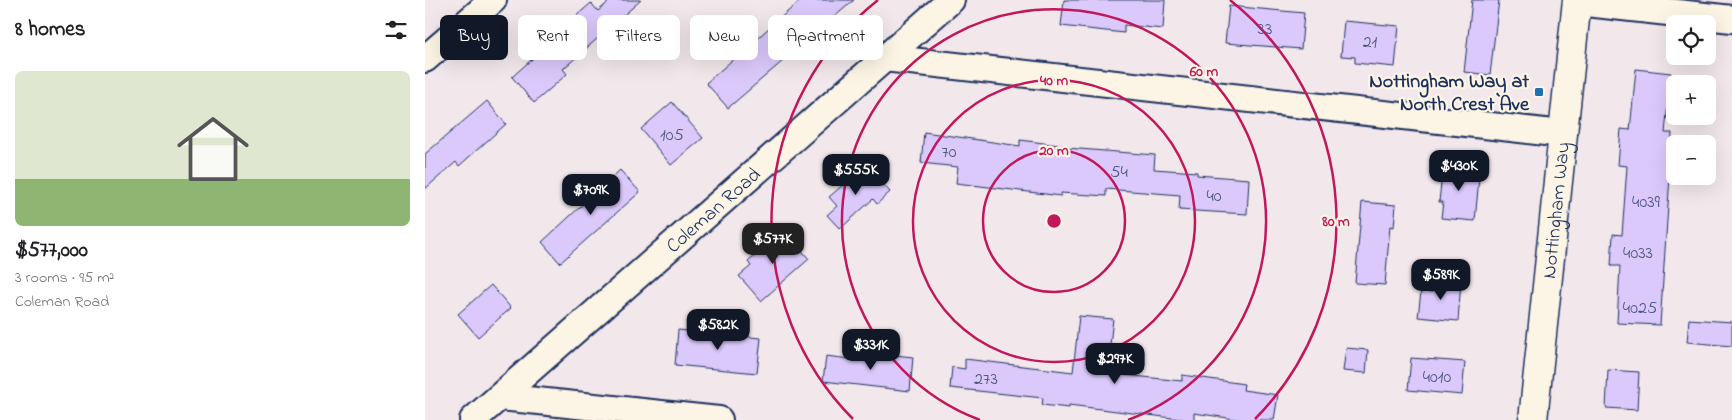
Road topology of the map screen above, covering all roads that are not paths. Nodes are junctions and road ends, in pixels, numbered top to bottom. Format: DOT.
graph roads {
  1 [pos="493,0"];
  2 [pos="951,0"];
  3 [pos="1577,1"];
  4 [pos="1732,19"];
  5 [pos="884,58"];
  6 [pos="425,59"];
  7 [pos="1563,134"];
  8 [pos="499,397"];
  9 [pos="473,420"];
  10 [pos="719,420"];
  11 [pos="1533,420"];
  1 -- 6 [label="street"];
  2 -- 5 [label="street, Coleman Road"];
  3 -- 4 [label="street"];
  3 -- 7 [label="street, Nottingham Way"];
  5 -- 7 [label="street"];
  5 -- 8 [label="street, Coleman Road"];
  7 -- 11 [label="street, Nottingham Way"];
  8 -- 9 [label="street, Coleman Road"];
  8 -- 10 [label="street"];
}
